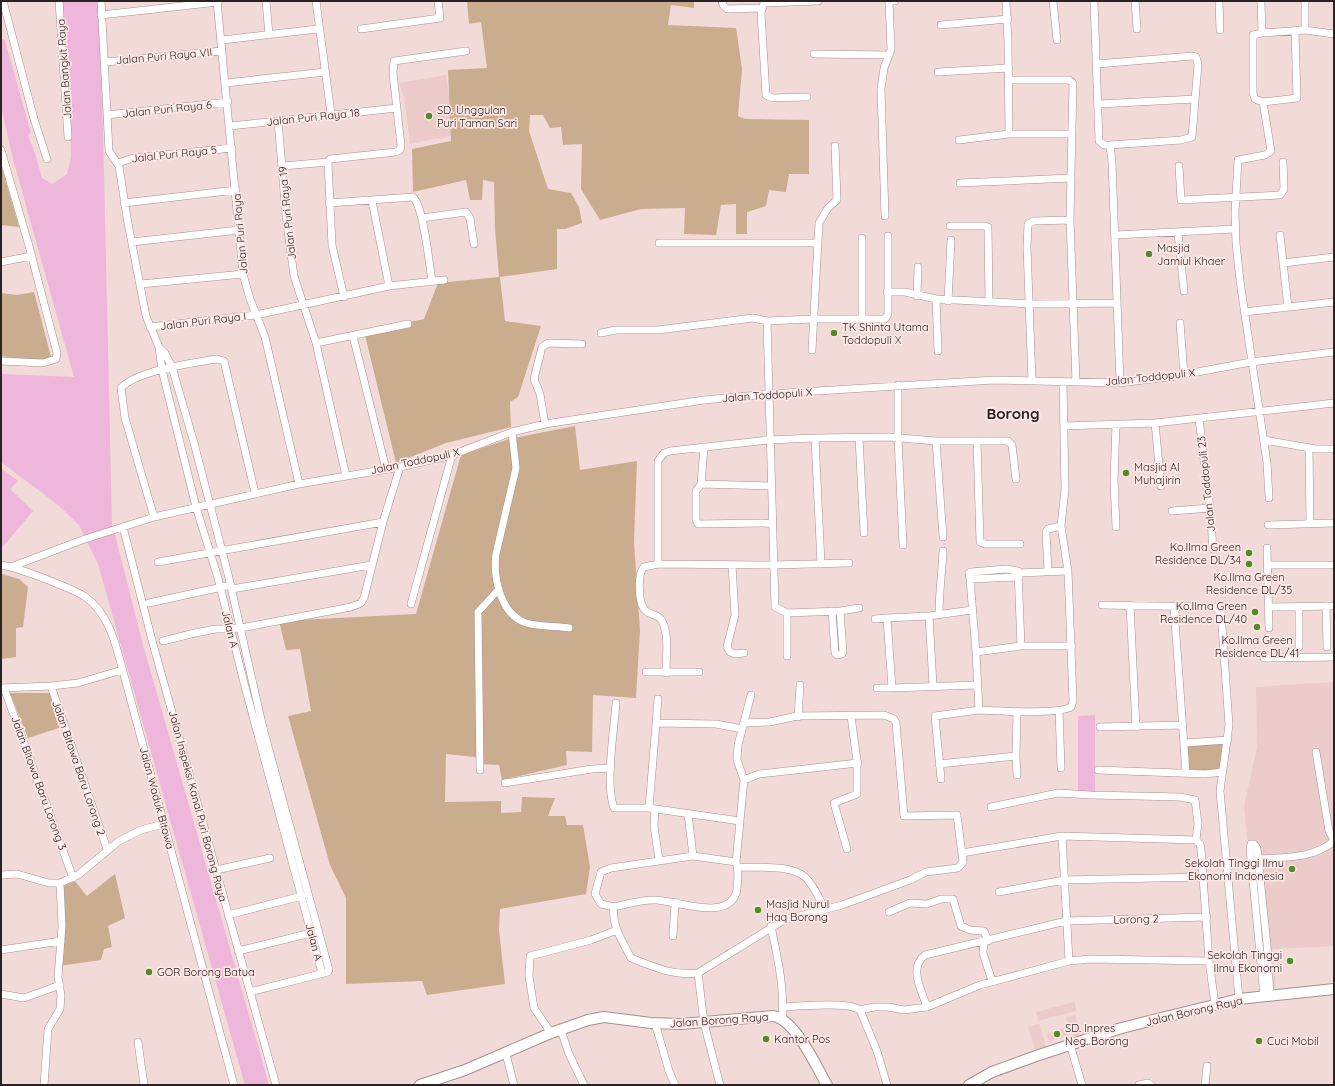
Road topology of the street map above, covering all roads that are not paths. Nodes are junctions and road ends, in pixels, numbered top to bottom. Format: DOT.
graph roads {
  1 [pos="3,1"];
  2 [pos="59,1"];
  3 [pos="101,1"];
  4 [pos="266,1"];
  5 [pos="316,1"];
  6 [pos="438,1"];
  7 [pos="722,1"];
  8 [pos="818,1"];
  9 [pos="882,1"];
  10 [pos="889,1"];
  11 [pos="895,1"];
  12 [pos="1006,1"];
  13 [pos="1053,1"];
  14 [pos="1094,1"];
  15 [pos="1135,1"];
  16 [pos="1219,1"];
  17 [pos="1261,1"];
  18 [pos="1305,1"];
  19 [pos="218,2"];
  20 [pos="763,4"];
  21 [pos="102,15"];
  22 [pos="1008,19"];
  23 [pos="941,25"];
  24 [pos="318,29"];
  25 [pos="361,29"];
  26 [pos="1137,29"];
  27 [pos="1220,30"];
  28 [pos="1305,30"];
  29 [pos="1294,31"];
  30 [pos="1262,33"];
  31 [pos="269,34"];
  32 [pos="1334,34"];
  33 [pos="222,40"];
  34 [pos="1057,40"];
  35 [pos="222,51"];
  36 [pos="466,51"];
  37 [pos="814,54"];
  38 [pos="889,54"];
  39 [pos="105,62"];
  40 [pos="1098,64"];
  41 [pos="1009,68"];
  42 [pos="325,72"];
  43 [pos="938,72"];
  44 [pos="1008,80"];
  45 [pos="226,83"];
  46 [pos="807,97"];
  47 [pos="1195,99"];
  48 [pos="228,102"];
  49 [pos="1263,102"];
  50 [pos="1099,104"];
  51 [pos="396,108"];
  52 [pos="330,114"];
  53 [pos="107,115"];
  54 [pos="278,121"];
  55 [pos="230,126"];
  56 [pos="1009,134"];
  57 [pos="1072,134"];
  58 [pos="68,137"];
  59 [pos="959,140"];
  60 [pos="1110,145"];
  61 [pos="835,146"];
  62 [pos="232,148"];
  63 [pos="1,150"];
  64 [pos="47,159"];
  65 [pos="328,162"];
  66 [pos="1284,162"];
  67 [pos="118,163"];
  68 [pos="282,166"];
  69 [pos="1179,166"];
  70 [pos="1071,178"];
  71 [pos="960,183"];
  72 [pos="236,190"];
  73 [pos="1236,196"];
  74 [pos="372,201"];
  75 [pos="124,203"];
  76 [pos="329,204"];
  77 [pos="885,216"];
  78 [pos="422,218"];
  79 [pos="1070,220"];
  80 [pos="950,226"];
  81 [pos="1235,229"];
  82 [pos="239,230"];
  83 [pos="1178,233"];
  84 [pos="1280,234"];
  85 [pos="1115,235"];
  86 [pos="888,236"];
  87 [pos="862,238"];
  88 [pos="951,240"];
  89 [pos="132,242"];
  90 [pos="659,243"];
  91 [pos="474,244"];
  92 [pos="817,244"];
  93 [pos="32,256"];
  94 [pos="1334,257"];
  95 [pos="1,262"];
  96 [pos="1284,263"];
  97 [pos="918,266"];
  98 [pos="242,274"];
  99 [pos="444,280"];
  100 [pos="432,281"];
  101 [pos="141,284"];
  102 [pos="388,286"];
  103 [pos="1184,291"];
  104 [pos="887,292"];
  105 [pos="917,296"];
  106 [pos="344,297"];
  107 [pos="936,299"];
  108 [pos="948,301"];
  109 [pos="990,302"];
  110 [pos="1334,302"];
  111 [pos="1074,303"];
  112 [pos="1117,303"];
  113 [pos="1030,304"];
  114 [pos="303,305"];
  115 [pos="1288,307"];
  116 [pos="1244,312"];
  117 [pos="256,314"];
  118 [pos="813,318"];
  119 [pos="862,320"];
  120 [pos="767,321"];
  121 [pos="1180,323"];
  122 [pos="408,324"];
  123 [pos="150,327"];
  124 [pos="601,333"];
  125 [pos="353,336"];
  126 [pos="316,343"];
  127 [pos="582,344"];
  128 [pos="159,346"];
  129 [pos="812,350"];
  130 [pos="938,351"];
  131 [pos="1334,352"];
  132 [pos="1,361"];
  133 [pos="1251,362"];
  134 [pos="172,367"];
  135 [pos="162,370"];
  136 [pos="1184,375"];
  137 [pos="1032,381"];
  138 [pos="1063,382"];
  139 [pos="1076,382"];
  140 [pos="1120,383"];
  141 [pos="898,385"];
  142 [pos="769,394"];
  143 [pos="1334,403"];
  144 [pos="1258,412"];
  145 [pos="1199,419"];
  146 [pos="1155,423"];
  147 [pos="546,424"];
  148 [pos="1116,425"];
  149 [pos="1064,426"];
  150 [pos="512,432"];
  151 [pos="815,438"];
  152 [pos="859,438"];
  153 [pos="898,439"];
  154 [pos="769,440"];
  155 [pos="1264,440"];
  156 [pos="977,441"];
  157 [pos="936,442"];
  158 [pos="704,448"];
  159 [pos="1309,448"];
  160 [pos="1334,449"];
  161 [pos="452,455"];
  162 [pos="400,467"];
  163 [pos="386,469"];
  164 [pos="346,476"];
  165 [pos="1016,479"];
  166 [pos="299,484"];
  167 [pos="701,484"];
  168 [pos="771,486"];
  169 [pos="1161,486"];
  170 [pos="205,490"];
  171 [pos="255,493"];
  172 [pos="194,494"];
  173 [pos="1269,498"];
  174 [pos="209,504"];
  175 [pos="196,507"];
  176 [pos="1210,508"];
  177 [pos="1172,511"];
  178 [pos="154,517"];
  179 [pos="383,522"];
  180 [pos="1310,522"];
  181 [pos="772,523"];
  182 [pos="1334,523"];
  183 [pos="1268,525"];
  184 [pos="1061,526"];
  185 [pos="1116,526"];
  186 [pos="122,527"];
  187 [pos="864,533"];
  188 [pos="943,537"];
  189 [pos="1020,544"];
  190 [pos="903,545"];
  191 [pos="1267,548"];
  192 [pos="1213,549"];
  193 [pos="943,551"];
  194 [pos="210,552"];
  195 [pos="222,552"];
  196 [pos="158,562"];
  197 [pos="658,564"];
  198 [pos="822,564"];
  199 [pos="849,564"];
  200 [pos="1,565"];
  201 [pos="371,565"];
  202 [pos="732,565"];
  203 [pos="773,565"];
  204 [pos="1268,565"];
  205 [pos="1334,565"];
  206 [pos="11,567"];
  207 [pos="1068,571"];
  208 [pos="1048,572"];
  209 [pos="1019,575"];
  210 [pos="231,587"];
  211 [pos="220,588"];
  212 [pos="498,589"];
  213 [pos="149,603"];
  214 [pos="411,604"];
  215 [pos="1102,605"];
  216 [pos="1130,605"];
  217 [pos="1330,606"];
  218 [pos="1174,607"];
  219 [pos="1299,607"];
  220 [pos="860,608"];
  221 [pos="1269,608"];
  222 [pos="972,610"];
  223 [pos="832,611"];
  224 [pos="840,611"];
  225 [pos="787,613"];
  226 [pos="939,614"];
  227 [pos="929,616"];
  228 [pos="887,618"];
  229 [pos="875,619"];
  230 [pos="230,628"];
  231 [pos="241,628"];
  232 [pos="569,628"];
  233 [pos="1269,628"];
  234 [pos="163,641"];
  235 [pos="1021,646"];
  236 [pos="1072,646"];
  237 [pos="1299,647"];
  238 [pos="1327,647"];
  239 [pos="976,652"];
  240 [pos="744,653"];
  241 [pos="787,656"];
  242 [pos="1334,657"];
  243 [pos="1264,658"];
  244 [pos="122,670"];
  245 [pos="646,672"];
  246 [pos="666,672"];
  247 [pos="699,672"];
  248 [pos="800,685"];
  249 [pos="933,685"];
  250 [pos="977,685"];
  251 [pos="51,686"];
  252 [pos="3,688"];
  253 [pos="877,688"];
  254 [pos="892,688"];
  255 [pos="751,695"];
  256 [pos="658,699"];
  257 [pos="616,703"];
  258 [pos="979,710"];
  259 [pos="1059,710"];
  260 [pos="1017,712"];
  261 [pos="798,716"];
  262 [pos="851,716"];
  263 [pos="657,723"];
  264 [pos="1183,725"];
  265 [pos="743,726"];
  266 [pos="1100,727"];
  267 [pos="1136,727"];
  268 [pos="260,729"];
  269 [pos="1228,740"];
  270 [pos="1185,743"];
  271 [pos="1316,752"];
  272 [pos="1016,756"];
  273 [pos="858,763"];
  274 [pos="939,764"];
  275 [pos="611,768"];
  276 [pos="1062,768"];
  277 [pos="480,770"];
  278 [pos="1098,770"];
  279 [pos="1222,772"];
  280 [pos="1186,773"];
  281 [pos="1017,775"];
  282 [pos="942,779"];
  283 [pos="744,780"];
  284 [pos="505,784"];
  285 [pos="991,807"];
  286 [pos="652,809"];
  287 [pos="688,814"];
  288 [pos="740,821"];
  289 [pos="163,824"];
  290 [pos="1062,836"];
  291 [pos="1196,840"];
  292 [pos="1334,840"];
  293 [pos="107,849"];
  294 [pos="847,849"];
  295 [pos="962,854"];
  296 [pos="693,856"];
  297 [pos="270,858"];
  298 [pos="1258,859"];
  299 [pos="659,860"];
  300 [pos="737,864"];
  301 [pos="216,870"];
  302 [pos="300,874"];
  303 [pos="1,875"];
  304 [pos="1204,877"];
  305 [pos="73,878"];
  306 [pos="1064,880"];
  307 [pos="60,883"];
  308 [pos="999,892"];
  309 [pos="302,896"];
  310 [pos="675,902"];
  311 [pos="614,907"];
  312 [pos="825,909"];
  313 [pos="889,912"];
  314 [pos="228,915"];
  315 [pos="1207,917"];
  316 [pos="1066,921"];
  317 [pos="771,926"];
  318 [pos="617,930"];
  319 [pos="311,934"];
  320 [pos="672,936"];
  321 [pos="61,941"];
  322 [pos="986,942"];
  323 [pos="1,950"];
  324 [pos="238,951"];
  325 [pos="1069,961"];
  326 [pos="1209,961"];
  327 [pos="322,973"];
  328 [pos="698,973"];
  329 [pos="992,981"];
  330 [pos="60,985"];
  331 [pos="1334,989"];
  332 [pos="250,992"];
  333 [pos="1,994"];
  334 [pos="1267,996"];
  335 [pos="1239,999"];
  336 [pos="1215,1004"];
  337 [pos="783,1007"];
  338 [pos="927,1007"];
  339 [pos="860,1010"];
  340 [pos="782,1018"];
  341 [pos="704,1022"];
  342 [pos="654,1023"];
  343 [pos="556,1032"];
  344 [pos="138,1042"];
  345 [pos="1070,1044"];
  346 [pos="506,1054"];
  347 [pos="1207,1066"];
  348 [pos="44,1085"];
  349 [pos="144,1085"];
  350 [pos="234,1085"];
  351 [pos="276,1085"];
  352 [pos="420,1085"];
  353 [pos="514,1085"];
  354 [pos="584,1085"];
  355 [pos="675,1085"];
  356 [pos="720,1085"];
  357 [pos="827,1085"];
  358 [pos="887,1085"];
  359 [pos="969,1085"];
  360 [pos="1082,1085"];
  361 [pos="1139,1085"];
  362 [pos="1151,1085"];
  363 [pos="1205,1085"];
  1 -- 64 [label="street"];
  2 -- 58 [label="street, Jalan Bangkit Raya"];
  3 -- 21 [label="street"];
  4 -- 31 [label="street"];
  5 -- 24 [label="street"];
  6 -- 25 [label="street"];
  7 -- 20 [label="street"];
  8 -- 20 [label="street"];
  9 -- 10 [label="street"];
  10 -- 11 [label="street"];
  10 -- 38 [label="street"];
  12 -- 22 [label="street"];
  13 -- 34 [label="street"];
  14 -- 40 [label="street"];
  15 -- 26 [label="street"];
  16 -- 27 [label="street"];
  17 -- 30 [label="street"];
  18 -- 28 [label="street"];
  19 -- 21 [label="street"];
  19 -- 33 [label="street, Jalan Puri Raya"];
  20 -- 46 [label="street"];
  21 -- 39 [label="street"];
  22 -- 23 [label="street"];
  22 -- 41 [label="street"];
  24 -- 31 [label="street"];
  24 -- 42 [label="street"];
  28 -- 29 [label="street"];
  28 -- 32 [label="street"];
  29 -- 30 [label="street"];
  29 -- 49 [label="street"];
  30 -- 49 [label="street"];
  31 -- 33 [label="street"];
  33 -- 35 [label="street, Jalan Puri Raya"];
  35 -- 39 [label="street, Jalan Puri Raya VII"];
  35 -- 45 [label="street, Jalan Puri Raya"];
  36 -- 51 [label="street"];
  37 -- 38 [label="street"];
  38 -- 77 [label="street"];
  39 -- 53 [label="street"];
  40 -- 47 [label="street"];
  40 -- 50 [label="street"];
  41 -- 43 [label="street"];
  41 -- 44 [label="street"];
  42 -- 45 [label="street"];
  42 -- 52 [label="street"];
  44 -- 56 [label="street"];
  44 -- 57 [label="street"];
  45 -- 48 [label="street, Jalan Puri Raya"];
  47 -- 50 [label="street"];
  47 -- 60 [label="street"];
  48 -- 53 [label="street, Jalan Puri Raya 6"];
  48 -- 55 [label="street, Jalan Puri Raya"];
  49 -- 73 [label="street"];
  50 -- 60 [label="street"];
  51 -- 52 [label="street, Jalan Puri Raya 18"];
  51 -- 65 [label="street"];
  52 -- 54 [label="street, Jalan Puri Raya 18"];
  53 -- 67 [label="street"];
  54 -- 55 [label="street, Jalan Puri Raya 18"];
  54 -- 68 [label="street, Jalan Puri Raya 19"];
  55 -- 62 [label="street, Jalan Puri Raya"];
  56 -- 57 [label="street"];
  56 -- 59 [label="street"];
  57 -- 70 [label="street"];
  60 -- 85 [label="street"];
  61 -- 92 [label="street"];
  62 -- 67 [label="street, Jalal Puri Raya 5"];
  62 -- 72 [label="street, Jalan Puri Raya"];
  63 -- 93 [label="street"];
  65 -- 68 [label="street"];
  65 -- 76 [label="street"];
  66 -- 73 [label="street"];
  67 -- 75 [label="street"];
  68 -- 114 [label="street, Jalan Puri Raya 19"];
  69 -- 73 [label="street"];
  70 -- 71 [label="street"];
  70 -- 79 [label="street"];
  72 -- 75 [label="street"];
  72 -- 82 [label="street, Jalan Puri Raya"];
  73 -- 81 [label="street"];
  74 -- 76 [label="street"];
  74 -- 78 [label="street"];
  74 -- 102 [label="street"];
  75 -- 89 [label="street"];
  76 -- 106 [label="street"];
  78 -- 91 [label="street"];
  78 -- 100 [label="street"];
  79 -- 111 [label="street"];
  79 -- 113 [label="street"];
  80 -- 109 [label="street"];
  81 -- 83 [label="street"];
  81 -- 116 [label="street"];
  82 -- 89 [label="street"];
  82 -- 98 [label="street, Jalan Puri Raya"];
  83 -- 85 [label="street"];
  83 -- 103 [label="street"];
  84 -- 96 [label="street"];
  85 -- 112 [label="street"];
  86 -- 104 [label="street"];
  87 -- 119 [label="street"];
  88 -- 108 [label="street"];
  89 -- 101 [label="street"];
  90 -- 92 [label="street"];
  92 -- 118 [label="street"];
  93 -- 95 [label="street"];
  93 -- 132 [label="street"];
  94 -- 96 [label="street"];
  96 -- 115 [label="street"];
  97 -- 105 [label="street"];
  98 -- 101 [label="street"];
  98 -- 117 [label="street, Jalan Puri Raya"];
  99 -- 100 [label="street, Jalan Puri Raya I"];
  100 -- 102 [label="street, Jalan Puri Raya I"];
  101 -- 123 [label="street"];
  102 -- 106 [label="street, Jalan Puri Raya I"];
  104 -- 105 [label="street"];
  104 -- 119 [label="street"];
  105 -- 107 [label="street"];
  106 -- 114 [label="street, Jalan Puri Raya I"];
  107 -- 108 [label="street"];
  107 -- 130 [label="street"];
  108 -- 109 [label="street"];
  109 -- 113 [label="street"];
  110 -- 115 [label="street"];
  111 -- 112 [label="street"];
  111 -- 113 [label="street"];
  111 -- 139 [label="street"];
  112 -- 140 [label="street"];
  113 -- 137 [label="street"];
  114 -- 117 [label="street, Jalan Puri Raya I"];
  114 -- 126 [label="street, Jalan Puri Raya 19"];
  115 -- 116 [label="street"];
  116 -- 133 [label="street"];
  117 -- 123 [label="street, Jalan Puri Raya I"];
  117 -- 166 [label="street, Jalan Puri Raya"];
  118 -- 119 [label="street"];
  118 -- 120 [label="street"];
  118 -- 129 [label="street"];
  120 -- 124 [label="street"];
  120 -- 142 [label="street"];
  121 -- 136 [label="street"];
  122 -- 125 [label="street"];
  123 -- 128 [label="street"];
  125 -- 126 [label="street"];
  125 -- 163 [label="street"];
  126 -- 164 [label="street, Jalan Puri Raya 19"];
  127 -- 147 [label="street"];
  128 -- 134 [label="street, Jalan A"];
  128 -- 135 [label="street, Jalan A"];
  131 -- 133 [label="street, Jalan Toddopuli X"];
  133 -- 136 [label="street, Jalan Toddopuli X"];
  133 -- 144 [label="street"];
  134 -- 135 [label="street"];
  134 -- 170 [label="street, Jalan A"];
  134 -- 171 [label="street"];
  135 -- 172 [label="street, Jalan A"];
  135 -- 178 [label="street"];
  136 -- 140 [label="street, Jalan Toddopuli X"];
  137 -- 138 [label="street, Jalan Toddopuli X"];
  137 -- 141 [label="street, Jalan Toddopuli X"];
  138 -- 139 [label="street, Jalan Toddopuli X"];
  138 -- 149 [label="street"];
  139 -- 140 [label="street, Jalan Toddopuli X"];
  141 -- 142 [label="street, Jalan Toddopuli X"];
  141 -- 153 [label="street"];
  142 -- 147 [label="street, Jalan Toddopuli X"];
  142 -- 154 [label="street"];
  143 -- 144 [label="street"];
  144 -- 145 [label="street"];
  144 -- 155 [label="street"];
  145 -- 146 [label="street"];
  145 -- 176 [label="street, Jalan Toddopuli 23"];
  146 -- 148 [label="street"];
  146 -- 169 [label="street"];
  147 -- 150 [label="street, Jalan Toddopuli X"];
  148 -- 149 [label="street"];
  148 -- 185 [label="street"];
  149 -- 184 [label="street"];
  150 -- 161 [label="street, Jalan Toddopuli X"];
  150 -- 212 [label="street"];
  151 -- 152 [label="street"];
  151 -- 154 [label="street"];
  151 -- 198 [label="street"];
  152 -- 153 [label="street"];
  152 -- 187 [label="street"];
  153 -- 157 [label="street"];
  153 -- 190 [label="street"];
  154 -- 158 [label="street"];
  154 -- 168 [label="street"];
  155 -- 159 [label="street"];
  155 -- 173 [label="street"];
  156 -- 157 [label="street"];
  156 -- 165 [label="street"];
  156 -- 189 [label="street"];
  157 -- 188 [label="street"];
  158 -- 167 [label="street"];
  158 -- 197 [label="street"];
  159 -- 160 [label="street"];
  159 -- 180 [label="street"];
  161 -- 162 [label="street, Jalan Toddopuli X"];
  161 -- 214 [label="street"];
  162 -- 163 [label="street, Jalan Toddopuli X"];
  162 -- 179 [label="street"];
  163 -- 164 [label="street, Jalan Toddopuli X"];
  164 -- 166 [label="street, Jalan Toddopuli X"];
  166 -- 171 [label="street, Jalan Toddopuli X"];
  167 -- 168 [label="street"];
  167 -- 181 [label="street"];
  168 -- 181 [label="street"];
  170 -- 172 [label="street"];
  170 -- 174 [label="street, Jalan A"];
  171 -- 174 [label="street, Jalan Toddopuli X"];
  172 -- 175 [label="street, Jalan A"];
  174 -- 175 [label="street, Jalan Toddopuli X"];
  174 -- 195 [label="street, Jalan A"];
  175 -- 178 [label="street, Jalan Toddopuli X"];
  175 -- 194 [label="street, Jalan A"];
  176 -- 177 [label="street"];
  176 -- 192 [label="street, Jalan Toddopuli 23"];
  178 -- 186 [label="street, Jalan Toddopuli X"];
  179 -- 195 [label="street"];
  179 -- 201 [label="street"];
  180 -- 182 [label="street"];
  180 -- 183 [label="street"];
  181 -- 203 [label="street"];
  184 -- 207 [label="street"];
  184 -- 208 [label="street"];
  186 -- 206 [label="street, Jalan Toddopuli X"];
  186 -- 301 [label="street, Jalan Inspeksi Kanal Puri Borong Raya"];
  191 -- 204 [label="street"];
  193 -- 226 [label="street"];
  194 -- 195 [label="street"];
  194 -- 196 [label="street"];
  194 -- 211 [label="street, Jalan A"];
  195 -- 210 [label="street, Jalan A"];
  197 -- 202 [label="street"];
  197 -- 246 [label="street"];
  198 -- 199 [label="street"];
  198 -- 203 [label="street"];
  200 -- 206 [label="street, Jalan Waduk Bitowa"];
  201 -- 210 [label="street"];
  201 -- 231 [label="street"];
  202 -- 203 [label="street"];
  202 -- 240 [label="street"];
  203 -- 225 [label="street"];
  204 -- 205 [label="street"];
  204 -- 221 [label="street"];
  206 -- 244 [label="street, Jalan Waduk Bitowa"];
  207 -- 208 [label="street"];
  207 -- 236 [label="street"];
  208 -- 209 [label="street"];
  209 -- 222 [label="street"];
  209 -- 235 [label="street"];
  210 -- 211 [label="street"];
  210 -- 231 [label="street, Jalan A"];
  211 -- 213 [label="street"];
  211 -- 230 [label="street, Jalan A"];
  212 -- 232 [label="street"];
  212 -- 277 [label="street"];
  215 -- 216 [label="street"];
  216 -- 218 [label="street"];
  216 -- 267 [label="street"];
  217 -- 219 [label="street"];
  217 -- 238 [label="street"];
  218 -- 264 [label="street"];
  218 -- 269 [label="street"];
  219 -- 221 [label="street"];
  219 -- 237 [label="street"];
  220 -- 224 [label="street"];
  221 -- 233 [label="street"];
  222 -- 226 [label="street"];
  222 -- 239 [label="street"];
  223 -- 224 [label="street"];
  223 -- 224 [label="street"];
  223 -- 225 [label="street"];
  225 -- 241 [label="street"];
  226 -- 227 [label="street"];
  227 -- 228 [label="street"];
  227 -- 249 [label="street"];
  228 -- 229 [label="street"];
  228 -- 254 [label="street"];
  230 -- 231 [label="street"];
  230 -- 234 [label="street"];
  230 -- 268 [label="street, Jalan A"];
  231 -- 268 [label="street, Jalan A"];
  235 -- 236 [label="street"];
  235 -- 239 [label="street"];
  236 -- 259 [label="street"];
  239 -- 250 [label="street"];
  242 -- 243 [label="street"];
  244 -- 251 [label="street"];
  244 -- 289 [label="street, Jalan Waduk Bitowa"];
  245 -- 246 [label="street"];
  246 -- 247 [label="street"];
  248 -- 261 [label="street"];
  249 -- 250 [label="street"];
  249 -- 254 [label="street"];
  250 -- 258 [label="street"];
  251 -- 252 [label="street"];
  251 -- 293 [label="street, Jalan Bitowa Baru Lorong 2"];
  252 -- 305 [label="street, Jalan Bitowa Baru Lorong 3"];
  253 -- 254 [label="street"];
  255 -- 265 [label="street"];
  256 -- 263 [label="street"];
  257 -- 275 [label="street"];
  258 -- 260 [label="street"];
  258 -- 274 [label="street"];
  259 -- 260 [label="street"];
  259 -- 276 [label="street"];
  260 -- 272 [label="street"];
  261 -- 262 [label="street"];
  261 -- 265 [label="street"];
  262 -- 273 [label="street"];
  262 -- 295 [label="street"];
  263 -- 265 [label="street"];
  263 -- 286 [label="street"];
  264 -- 267 [label="street"];
  264 -- 270 [label="street"];
  265 -- 283 [label="street"];
  266 -- 267 [label="street"];
  268 -- 302 [label="street, Jalan A"];
  269 -- 270 [label="street"];
  269 -- 279 [label="street"];
  270 -- 280 [label="street"];
  271 -- 292 [label="street"];
  272 -- 274 [label="street"];
  272 -- 281 [label="street"];
  273 -- 283 [label="street"];
  273 -- 294 [label="street"];
  274 -- 282 [label="street"];
  275 -- 284 [label="street"];
  275 -- 286 [label="street"];
  278 -- 280 [label="street"];
  279 -- 280 [label="street"];
  279 -- 335 [label="street"];
  283 -- 288 [label="street"];
  285 -- 291 [label="street"];
  286 -- 287 [label="street"];
  286 -- 299 [label="street"];
  287 -- 288 [label="street"];
  287 -- 296 [label="street"];
  288 -- 300 [label="street"];
  289 -- 293 [label="street"];
  289 -- 350 [label="street, Jalan Waduk Bitowa"];
  290 -- 291 [label="street"];
  290 -- 295 [label="street"];
  290 -- 306 [label="street"];
  291 -- 304 [label="street"];
  292 -- 298 [label="street"];
  293 -- 305 [label="street"];
  295 -- 312 [label="street"];
  296 -- 299 [label="street"];
  296 -- 300 [label="street"];
  297 -- 301 [label="street"];
  298 -- 334 [label="street"];
  298 -- 334 [label="street"];
  299 -- 311 [label="street"];
  300 -- 310 [label="street"];
  300 -- 312 [label="street"];
  301 -- 314 [label="street, Jalan Inspeksi Kanal Puri Borong Raya"];
  302 -- 309 [label="street, Jalan A"];
  302 -- 327 [label="street, Jalan A"];
  303 -- 307 [label="street"];
  304 -- 306 [label="street"];
  304 -- 315 [label="street"];
  305 -- 307 [label="street"];
  306 -- 308 [label="street"];
  306 -- 316 [label="street"];
  307 -- 321 [label="street"];
  309 -- 314 [label="street"];
  309 -- 319 [label="street, Jalan A"];
  310 -- 311 [label="street"];
  310 -- 320 [label="street"];
  311 -- 318 [label="street"];
  312 -- 317 [label="street"];
  313 -- 322 [label="street"];
  314 -- 324 [label="street, Jalan Inspeksi Kanal Puri Borong Raya"];
  315 -- 316 [label="street, Lorong 2"];
  315 -- 326 [label="street"];
  316 -- 322 [label="street, Lorong 2"];
  316 -- 325 [label="street"];
  317 -- 328 [label="street"];
  317 -- 337 [label="street"];
  318 -- 328 [label="street"];
  318 -- 343 [label="street"];
  319 -- 324 [label="street"];
  319 -- 327 [label="street, Jalan A"];
  321 -- 323 [label="street"];
  321 -- 330 [label="street"];
  322 -- 329 [label="street"];
  322 -- 338 [label="street, Lorong 2"];
  324 -- 332 [label="street, Jalan Inspeksi Kanal Puri Borong Raya"];
  325 -- 326 [label="street"];
  325 -- 329 [label="street"];
  326 -- 336 [label="street"];
  327 -- 332 [label="street"];
  328 -- 341 [label="street"];
  329 -- 338 [label="street"];
  330 -- 333 [label="street"];
  330 -- 348 [label="street"];
  331 -- 334 [label="main road, Jalan Borong Raya"];
  332 -- 351 [label="street, Jalan Inspeksi Kanal Puri Borong Raya"];
  334 -- 335 [label="main road, Jalan Borong Raya"];
  335 -- 336 [label="main road, Jalan Borong Raya"];
  336 -- 345 [label="main road, Jalan Borong Raya"];
  337 -- 339 [label="street"];
  337 -- 340 [label="street"];
  338 -- 339 [label="street"];
  339 -- 358 [label="street"];
  340 -- 341 [label="main road, Jalan Borong Raya"];
  340 -- 357 [label="main road, Jalan Borong Raya"];
  341 -- 342 [label="main road, Jalan Borong Raya"];
  341 -- 356 [label="street"];
  342 -- 343 [label="main road, Jalan Borong Raya"];
  342 -- 355 [label="street"];
  343 -- 346 [label="main road, Jalan Borong Raya"];
  343 -- 354 [label="street"];
  344 -- 349 [label="street"];
  345 -- 359 [label="main road, Jalan Borong Raya"];
  345 -- 360 [label="street"];
  346 -- 352 [label="main road, Jalan Borong Raya"];
  346 -- 353 [label="street"];
  347 -- 363 [label="street"];
  361 -- 362 [label="street"];
}
